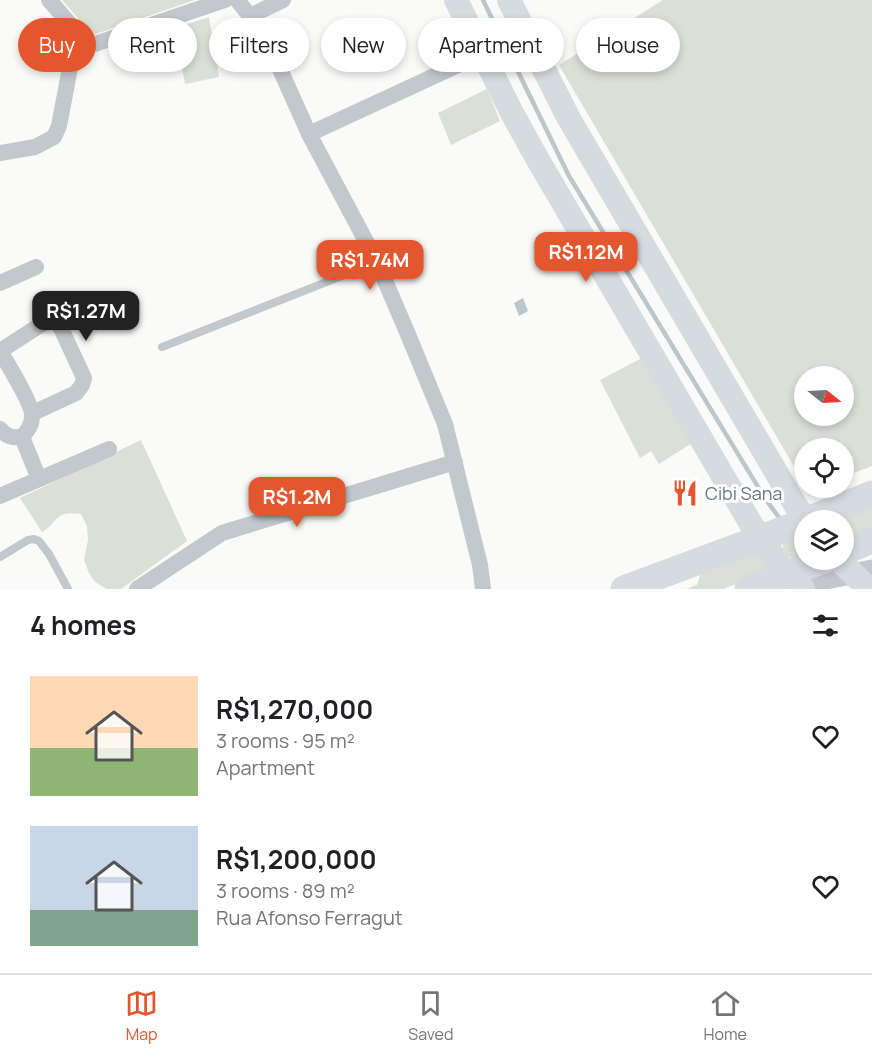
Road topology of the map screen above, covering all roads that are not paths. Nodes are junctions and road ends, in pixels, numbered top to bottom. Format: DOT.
graph roads {
  1 [pos="49,0"];
  2 [pos="225,0"];
  3 [pos="237,0"];
  4 [pos="283,0"];
  5 [pos="456,0"];
  6 [pos="509,0"];
  7 [pos="250,16"];
  8 [pos="65,18"];
  9 [pos="465,18"];
  10 [pos="96,44"];
  11 [pos="69,72"];
  12 [pos="443,72"];
  13 [pos="492,72"];
  14 [pos="309,134"];
  15 [pos="0,153"];
  16 [pos="377,262"];
  17 [pos="36,267"];
  18 [pos="0,283"];
  19 [pos="162,347"];
  20 [pos="0,351"];
  21 [pos="33,413"];
  22 [pos="0,429"];
  23 [pos="22,437"];
  24 [pos="109,449"];
  25 [pos="455,462"];
  26 [pos="39,479"];
  27 [pos="872,494"];
  28 [pos="0,496"];
  29 [pos="799,510"];
  30 [pos="833,510"];
  31 [pos="794,526"];
  32 [pos="762,538"];
  33 [pos="0,557"];
  34 [pos="860,565"];
  35 [pos="810,570"];
  36 [pos="795,581"];
  37 [pos="68,589"];
  38 [pos="137,589"];
  39 [pos="483,589"];
  40 [pos="624,589"];
  41 [pos="748,589"];
  1 -- 8 [label="street"];
  2 -- 10 [label="street"];
  3 -- 7 [label="street"];
  4 -- 7 [label="street"];
  5 -- 9 [label="main road"];
  6 -- 29 [label="main road"];
  7 -- 14 [label="street"];
  11 -- 15 [label="street"];
  12 -- 14 [label="street"];
  13 -- 32 [label="main road"];
  14 -- 16 [label="street"];
  16 -- 19 [label="lane"];
  16 -- 25 [label="street"];
  17 -- 18 [label="street"];
  20 -- 21 [label="street"];
  20 -- 21 [label="street"];
  21 -- 23 [label="street"];
  22 -- 23 [label="street"];
  23 -- 26 [label="street"];
  24 -- 26 [label="street"];
  25 -- 38 [label="street"];
  25 -- 39 [label="street"];
  26 -- 28 [label="street"];
  27 -- 30 [label="main road"];
  31 -- 32 [label="main road"];
  32 -- 36 [label="main road"];
  32 -- 40 [label="main road"];
  33 -- 37 [label="lane"];
  34 -- 36 [label="street"];
  35 -- 36 [label="main road"];
  36 -- 41 [label="main road"];
}
